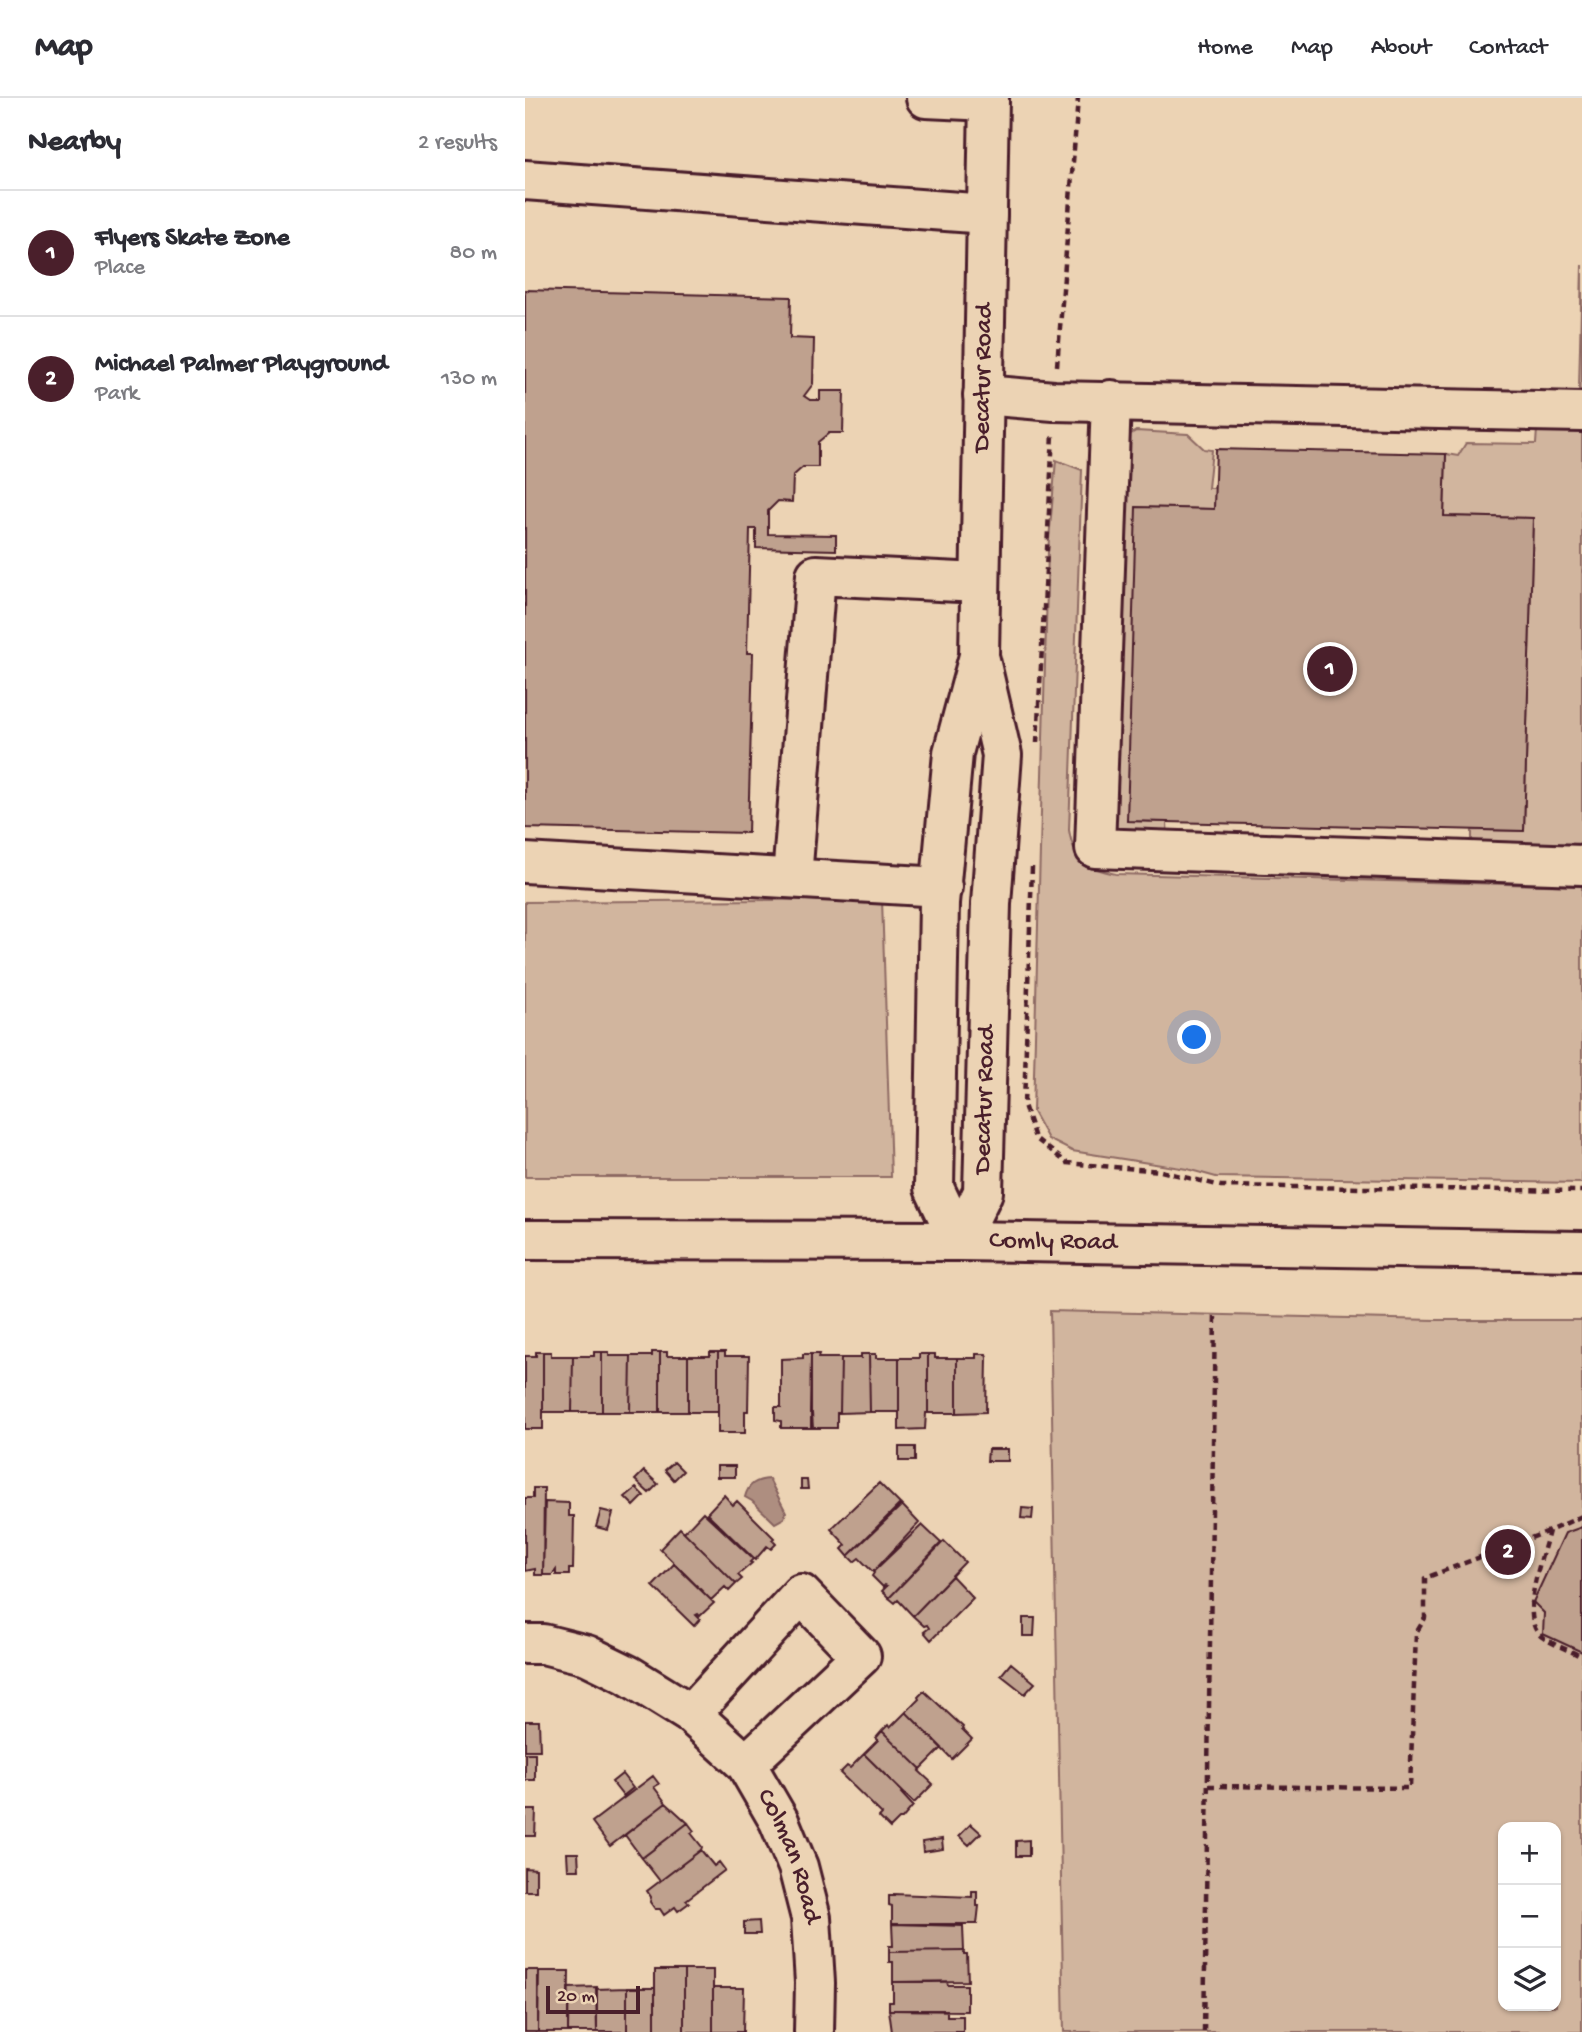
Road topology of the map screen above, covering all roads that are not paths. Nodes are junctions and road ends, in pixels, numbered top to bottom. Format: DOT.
graph roads {
  1 [pos="926,98"];
  2 [pos="989,100"];
  3 [pos="525,180"];
  4 [pos="987,214"];
  5 [pos="983,395"];
  6 [pos="1111,400"];
  7 [pos="1582,412"];
  8 [pos="980,583"];
  9 [pos="979,656"];
  10 [pos="525,863"];
  11 [pos="1582,865"];
  12 [pos="792,878"];
  13 [pos="941,887"];
  14 [pos="525,1240"];
  15 [pos="959,1241"];
  16 [pos="1582,1251"];
  17 [pos="525,1644"];
  18 [pos="691,1714"];
  19 [pos="747,1763"];
  20 [pos="814,2032"];
  1 -- 2 [label="street"];
  2 -- 4 [label="street, Decatur Road"];
  3 -- 4 [label="street"];
  4 -- 5 [label="street, Decatur Road"];
  5 -- 6 [label="street"];
  5 -- 8 [label="street, Decatur Road"];
  6 -- 7 [label="street"];
  6 -- 11 [label="street"];
  8 -- 9 [label="street, Decatur Road"];
  8 -- 12 [label="street"];
  9 -- 13 [label="street, Decatur Road"];
  9 -- 15 [label="street, Decatur Road"];
  10 -- 12 [label="street"];
  12 -- 13 [label="street"];
  13 -- 15 [label="street, Decatur Road"];
  14 -- 15 [label="street, Comly Road"];
  15 -- 16 [label="street, Comly Road"];
  17 -- 18 [label="street, Colman Road"];
  18 -- 19 [label="street, Colman Road"];
  18 -- 19 [label="street"];
  19 -- 20 [label="street, Colman Road"];
}
